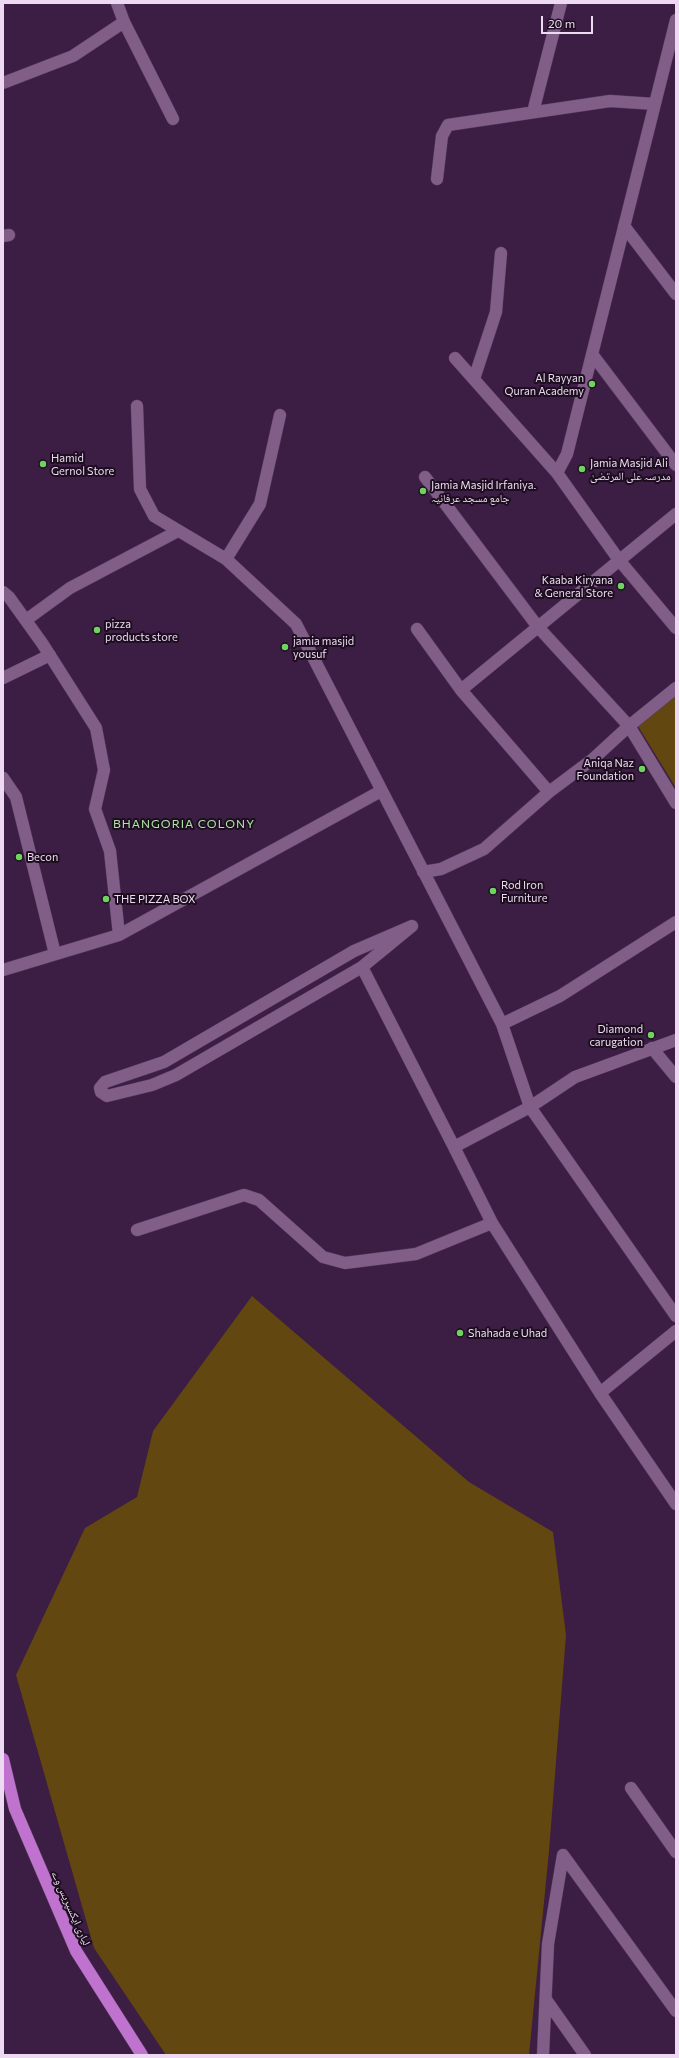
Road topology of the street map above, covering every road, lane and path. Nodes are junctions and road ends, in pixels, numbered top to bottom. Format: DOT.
graph roads {
  1 [pos="117,3"];
  2 [pos="561,3"];
  3 [pos="676,20"];
  4 [pos="124,22"];
  5 [pos="673,43"];
  6 [pos="3,83"];
  7 [pos="655,104"];
  8 [pos="533,112"];
  9 [pos="173,119"];
  10 [pos="437,179"];
  11 [pos="624,226"];
  12 [pos="501,253"];
  13 [pos="676,294"];
  14 [pos="592,354"];
  15 [pos="455,358"];
  16 [pos="474,379"];
  17 [pos="137,406"];
  18 [pos="280,415"];
  19 [pos="676,465"];
  20 [pos="557,472"];
  21 [pos="425,477"];
  22 [pos="676,514"];
  23 [pos="178,531"];
  24 [pos="226,559"];
  25 [pos="619,560"];
  26 [pos="3,592"];
  27 [pos="26,620"];
  28 [pos="538,627"];
  29 [pos="676,628"];
  30 [pos="417,629"];
  31 [pos="50,655"];
  32 [pos="3,678"];
  33 [pos="676,688"];
  34 [pos="461,690"];
  35 [pos="629,726"];
  36 [pos="3,778"];
  37 [pos="381,791"];
  38 [pos="549,792"];
  39 [pos="676,803"];
  40 [pos="423,872"];
  41 [pos="676,922"];
  42 [pos="119,935"];
  43 [pos="56,954"];
  44 [pos="362,967"];
  45 [pos="3,970"];
  46 [pos="502,1024"];
  47 [pos="676,1040"];
  48 [pos="652,1048"];
  49 [pos="676,1077"];
  50 [pos="530,1107"];
  51 [pos="454,1147"];
  52 [pos="492,1223"];
  53 [pos="136,1230"];
  54 [pos="676,1316"];
  55 [pos="676,1331"];
  56 [pos="600,1393"];
  57 [pos="676,1504"];
  58 [pos="3,1759"];
  59 [pos="631,1788"];
  60 [pos="676,1852"];
  61 [pos="547,2001"];
  62 [pos="676,2011"];
  63 [pos="142,2055"];
  64 [pos="543,2055"];
  65 [pos="584,2055"];
  1 -- 4 [label="street"];
  2 -- 8 [label="street"];
  3 -- 5 [label="street"];
  4 -- 6 [label="street"];
  4 -- 9 [label="street"];
  5 -- 7 [label="street"];
  7 -- 8 [label="street"];
  7 -- 11 [label="street"];
  8 -- 10 [label="street"];
  11 -- 13 [label="street"];
  11 -- 14 [label="street"];
  12 -- 16 [label="street"];
  14 -- 19 [label="street"];
  14 -- 20 [label="street"];
  15 -- 16 [label="street"];
  16 -- 20 [label="street"];
  17 -- 23 [label="street"];
  18 -- 24 [label="street"];
  20 -- 25 [label="street"];
  21 -- 28 [label="street"];
  22 -- 25 [label="street"];
  23 -- 24 [label="street"];
  23 -- 27 [label="street"];
  24 -- 37 [label="street"];
  25 -- 28 [label="street"];
  25 -- 29 [label="street"];
  26 -- 27 [label="street"];
  27 -- 31 [label="street"];
  28 -- 34 [label="street"];
  28 -- 35 [label="street"];
  30 -- 34 [label="street"];
  31 -- 32 [label="street"];
  31 -- 42 [label="street"];
  33 -- 35 [label="street"];
  34 -- 38 [label="street"];
  35 -- 38 [label="street"];
  35 -- 39 [label="street"];
  36 -- 43 [label="street"];
  37 -- 40 [label="street"];
  37 -- 42 [label="street"];
  38 -- 40 [label="street"];
  40 -- 46 [label="street"];
  41 -- 46 [label="street"];
  42 -- 43 [label="street"];
  43 -- 45 [label="street"];
  44 -- 44 [label="street"];
  44 -- 51 [label="street"];
  46 -- 50 [label="street"];
  47 -- 48 [label="street"];
  48 -- 49 [label="street"];
  48 -- 50 [label="street"];
  50 -- 51 [label="street"];
  50 -- 54 [label="street"];
  51 -- 52 [label="street"];
  52 -- 53 [label="street"];
  52 -- 56 [label="street"];
  55 -- 56 [label="street"];
  56 -- 57 [label="street"];
  58 -- 63 [label="highway, لیاری ایکسپریس وے"];
  59 -- 60 [label="street"];
  61 -- 62 [label="street"];
  61 -- 64 [label="street"];
  61 -- 65 [label="street"];
}
